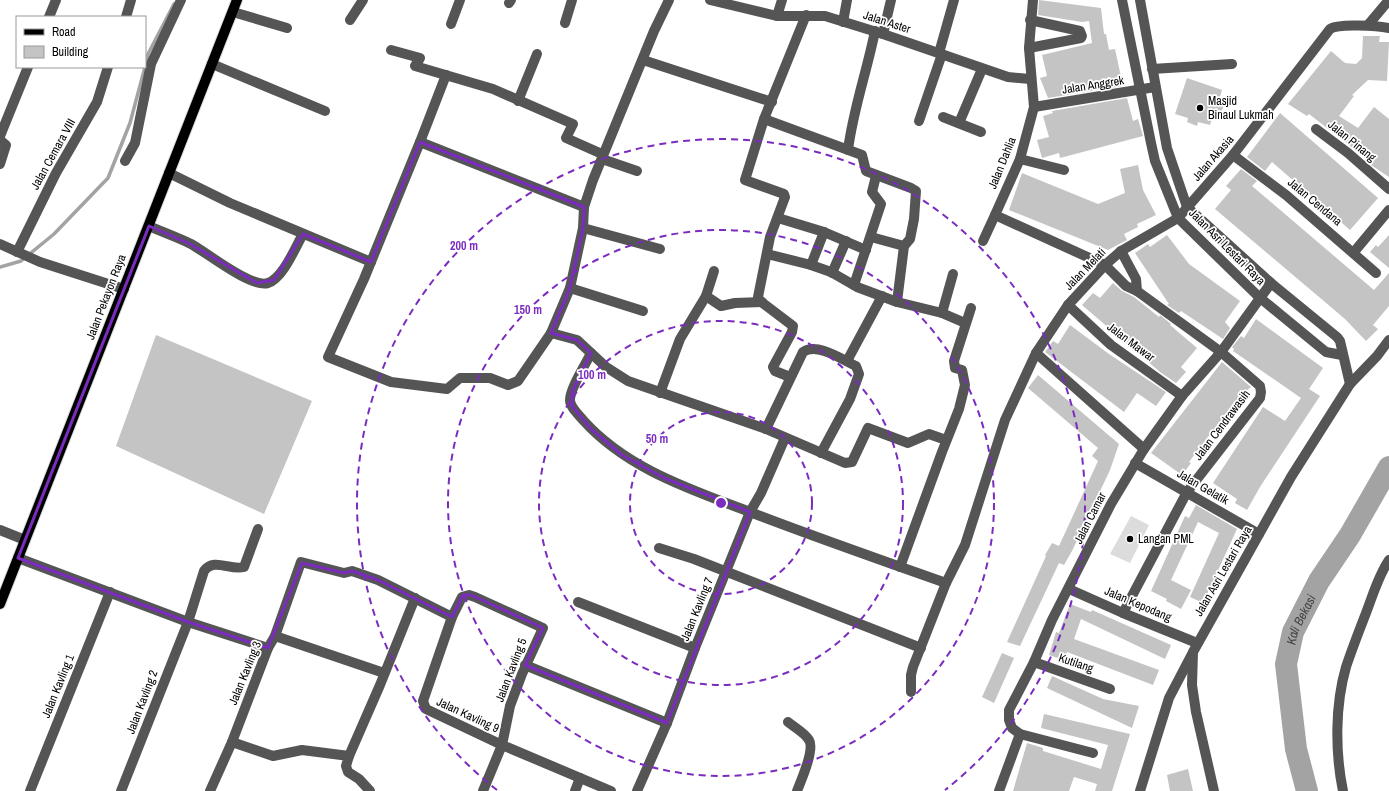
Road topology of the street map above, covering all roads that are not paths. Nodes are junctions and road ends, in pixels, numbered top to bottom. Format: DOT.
graph roads {
  1 [pos="56,0"];
  2 [pos="132,0"];
  3 [pos="181,0"];
  4 [pos="237,0"];
  5 [pos="363,0"];
  6 [pos="460,0"];
  7 [pos="572,0"];
  8 [pos="669,0"];
  9 [pos="710,0"];
  10 [pos="782,0"];
  11 [pos="847,0"];
  12 [pos="891,0"];
  13 [pos="954,0"];
  14 [pos="1033,0"];
  15 [pos="1122,0"];
  16 [pos="1140,0"];
  17 [pos="1389,0"];
  18 [pos="233,12"];
  19 [pos="806,15"];
  20 [pos="49,16"];
  21 [pos="126,16"];
  22 [pos="777,16"];
  23 [pos="350,20"];
  24 [pos="1030,20"];
  25 [pos="844,22"];
  26 [pos="565,23"];
  27 [pos="451,24"];
  28 [pos="1368,25"];
  29 [pos="1144,27"];
  30 [pos="287,28"];
  31 [pos="1389,28"];
  32 [pos="1127,31"];
  33 [pos="879,32"];
  34 [pos="1029,48"];
  35 [pos="391,50"];
  36 [pos="537,54"];
  37 [pos="940,54"];
  38 [pos="642,60"];
  39 [pos="212,64"];
  40 [pos="1232,64"];
  41 [pos="28,68"];
  42 [pos="108,68"];
  43 [pos="982,69"];
  44 [pos="1152,69"];
  45 [pos="446,75"];
  46 [pos="1030,79"];
  47 [pos="1155,87"];
  48 [pos="1139,91"];
  49 [pos="518,101"];
  50 [pos="772,102"];
  51 [pos="1034,107"];
  52 [pos="325,111"];
  53 [pos="943,117"];
  54 [pos="764,119"];
  55 [pos="919,121"];
  56 [pos="959,123"];
  57 [pos="1316,129"];
  58 [pos="981,132"];
  59 [pos="0,136"];
  60 [pos="0,140"];
  61 [pos="420,142"];
  62 [pos="848,150"];
  63 [pos="1233,155"];
  64 [pos="602,157"];
  65 [pos="1020,159"];
  66 [pos="125,161"];
  67 [pos="0,164"];
  68 [pos="1064,170"];
  69 [pos="637,171"];
  70 [pos="169,173"];
  71 [pos="876,176"];
  72 [pos="1389,189"];
  73 [pos="1187,207"];
  74 [pos="584,208"];
  75 [pos="1389,210"];
  76 [pos="995,214"];
  77 [pos="778,218"];
  78 [pos="1178,218"];
  79 [pos="148,226"];
  80 [pos="583,228"];
  81 [pos="824,232"];
  82 [pos="303,234"];
  83 [pos="871,237"];
  84 [pos="846,241"];
  85 [pos="983,241"];
  86 [pos="0,244"];
  87 [pos="904,246"];
  88 [pos="660,249"];
  89 [pos="866,250"];
  90 [pos="1121,252"];
  91 [pos="1354,252"];
  92 [pos="19,253"];
  93 [pos="767,254"];
  94 [pos="371,262"];
  95 [pos="811,265"];
  96 [pos="1105,265"];
  97 [pos="714,271"];
  98 [pos="832,273"];
  99 [pos="1376,273"];
  100 [pos="953,274"];
  101 [pos="1270,283"];
  102 [pos="854,286"];
  103 [pos="570,288"];
  104 [pos="124,289"];
  105 [pos="1137,291"];
  106 [pos="706,296"];
  107 [pos="882,296"];
  108 [pos="1259,297"];
  109 [pos="762,302"];
  110 [pos="897,302"];
  111 [pos="1068,305"];
  112 [pos="971,308"];
  113 [pos="643,311"];
  114 [pos="942,313"];
  115 [pos="965,324"];
  116 [pos="551,332"];
  117 [pos="1389,340"];
  118 [pos="1221,352"];
  119 [pos="591,353"];
  120 [pos="1036,353"];
  121 [pos="1342,355"];
  122 [pos="846,362"];
  123 [pos="790,377"];
  124 [pos="1350,384"];
  125 [pos="660,393"];
  126 [pos="1182,396"];
  127 [pos="766,429"];
  128 [pos="785,438"];
  129 [pos="946,440"];
  130 [pos="1144,449"];
  131 [pos="821,453"];
  132 [pos="1135,463"];
  133 [pos="1188,492"];
  134 [pos="750,512"];
  135 [pos="258,529"];
  136 [pos="0,530"];
  137 [pos="1259,534"];
  138 [pos="25,540"];
  139 [pos="659,548"];
  140 [pos="18,558"];
  141 [pos="1389,560"];
  142 [pos="900,567"];
  143 [pos="726,572"];
  144 [pos="946,583"];
  145 [pos="1069,589"];
  146 [pos="110,592"];
  147 [pos="415,598"];
  148 [pos="578,602"];
  149 [pos="0,604"];
  150 [pos="1123,613"];
  151 [pos="452,617"];
  152 [pos="188,622"];
  153 [pos="543,628"];
  154 [pos="275,636"];
  155 [pos="268,648"];
  156 [pos="695,648"];
  157 [pos="921,648"];
  158 [pos="1195,648"];
  159 [pos="1034,662"];
  160 [pos="526,665"];
  161 [pos="384,673"];
  162 [pos="1110,688"];
  163 [pos="911,692"];
  164 [pos="788,722"];
  165 [pos="667,723"];
  166 [pos="1020,734"];
  167 [pos="232,742"];
  168 [pos="502,745"];
  169 [pos="1093,753"];
  170 [pos="349,756"];
  171 [pos="580,778"];
  172 [pos="30,791"];
  173 [pos="121,791"];
  174 [pos="210,791"];
  175 [pos="370,791"];
  176 [pos="483,791"];
  177 [pos="575,791"];
  178 [pos="611,791"];
  179 [pos="637,791"];
  180 [pos="797,791"];
  181 [pos="999,791"];
  182 [pos="1140,791"];
  183 [pos="1214,791"];
  184 [pos="1343,791"];
  1 -- 20 [label="street"];
  2 -- 21 [label="street"];
  3 -- 66 [label="street"];
  4 -- 18 [label="main road, Jalan Pekayon Raya"];
  5 -- 23 [label="street"];
  6 -- 27 [label="street"];
  7 -- 26 [label="street"];
  8 -- 38 [label="street"];
  9 -- 22 [label="street, Jalan Aster"];
  10 -- 22 [label="street"];
  11 -- 25 [label="street"];
  12 -- 33 [label="street"];
  13 -- 37 [label="street"];
  14 -- 24 [label="street, Jalan Dahlia"];
  15 -- 32 [label="street, Jalan Asri Lestari Raya"];
  16 -- 29 [label="street, Jalan Asri Lestari Raya"];
  17 -- 28 [label="street"];
  18 -- 30 [label="street"];
  18 -- 39 [label="main road, Jalan Pekayon Raya"];
  19 -- 22 [label="street, Jalan Aster"];
  19 -- 25 [label="street, Jalan Aster"];
  19 -- 50 [label="street"];
  24 -- 34 [label="street, Jalan Dahlia"];
  24 -- 34 [label="street"];
  25 -- 33 [label="street, Jalan Aster"];
  28 -- 31 [label="street"];
  28 -- 63 [label="street, Jalan Akasia"];
  29 -- 32 [label="street"];
  29 -- 44 [label="street, Jalan Asri Lestari Raya"];
  32 -- 48 [label="street, Jalan Asri Lestari Raya"];
  33 -- 37 [label="street, Jalan Aster"];
  33 -- 62 [label="street"];
  34 -- 46 [label="street, Jalan Dahlia"];
  35 -- 45 [label="street"];
  36 -- 49 [label="street"];
  37 -- 43 [label="street, Jalan Aster"];
  37 -- 55 [label="street"];
  38 -- 50 [label="street"];
  38 -- 64 [label="street"];
  39 -- 52 [label="street"];
  39 -- 70 [label="main road, Jalan Pekayon Raya"];
  40 -- 44 [label="street"];
  41 -- 59 [label="street"];
  42 -- 92 [label="street, Jalan Cemara VIII"];
  43 -- 46 [label="street, Jalan Aster"];
  43 -- 56 [label="street"];
  44 -- 47 [label="street, Jalan Asri Lestari Raya"];
  45 -- 49 [label="street"];
  45 -- 61 [label="street"];
  46 -- 51 [label="street, Jalan Dahlia"];
  47 -- 48 [label="street, Jalan Anggrek"];
  47 -- 73 [label="street, Jalan Asri Lestari Raya"];
  48 -- 51 [label="street, Jalan Anggrek"];
  48 -- 78 [label="street, Jalan Asri Lestari Raya"];
  49 -- 64 [label="street"];
  50 -- 54 [label="street"];
  51 -- 65 [label="street, Jalan Dahlia"];
  53 -- 56 [label="street"];
  54 -- 62 [label="street"];
  54 -- 77 [label="street"];
  56 -- 58 [label="street"];
  57 -- 72 [label="street, Jalan Pinang"];
  60 -- 67 [label="street"];
  61 -- 74 [label="street"];
  61 -- 94 [label="street"];
  62 -- 71 [label="street"];
  63 -- 73 [label="street, Jalan Akasia"];
  63 -- 91 [label="street, Jalan Cendana"];
  64 -- 69 [label="street"];
  64 -- 74 [label="street"];
  65 -- 68 [label="street"];
  65 -- 76 [label="street, Jalan Dahlia"];
  70 -- 79 [label="main road, Jalan Pekayon Raya"];
  70 -- 82 [label="street"];
  71 -- 83 [label="street"];
  71 -- 87 [label="street"];
  73 -- 78 [label="street, Jalan Melati"];
  73 -- 101 [label="street, Jalan Asri Lestari Raya"];
  74 -- 80 [label="street"];
  75 -- 91 [label="street"];
  76 -- 85 [label="street, Jalan Dahlia"];
  76 -- 96 [label="street"];
  77 -- 81 [label="street"];
  77 -- 93 [label="street"];
  78 -- 90 [label="street, Jalan Melati"];
  78 -- 108 [label="street, Jalan Asri Lestari Raya"];
  79 -- 82 [label="street"];
  79 -- 104 [label="main road, Jalan Pekayon Raya"];
  80 -- 88 [label="street"];
  80 -- 103 [label="street"];
  81 -- 84 [label="street"];
  81 -- 95 [label="street"];
  82 -- 94 [label="street"];
  83 -- 87 [label="street"];
  83 -- 89 [label="street"];
  84 -- 89 [label="street"];
  84 -- 98 [label="street"];
  86 -- 92 [label="street"];
  87 -- 110 [label="street"];
  89 -- 102 [label="street"];
  90 -- 96 [label="street, Jalan Melati"];
  90 -- 105 [label="street"];
  91 -- 99 [label="street, Jalan Cendana"];
  92 -- 104 [label="street"];
  93 -- 95 [label="street"];
  93 -- 109 [label="street"];
  94 -- 116 [label="street"];
  95 -- 98 [label="street"];
  96 -- 105 [label="street, Jalan Cendrawasih"];
  96 -- 111 [label="street, Jalan Melati"];
  97 -- 106 [label="street"];
  98 -- 102 [label="street"];
  100 -- 114 [label="street"];
  101 -- 108 [label="street, Jalan Camar"];
  101 -- 121 [label="street, Jalan Asri Lestari Raya"];
  102 -- 107 [label="street"];
  103 -- 113 [label="street"];
  103 -- 116 [label="street"];
  104 -- 138 [label="main road, Jalan Pekayon Raya"];
  105 -- 118 [label="street, Jalan Cendrawasih"];
  106 -- 109 [label="street"];
  106 -- 125 [label="street"];
  107 -- 110 [label="street"];
  107 -- 122 [label="street"];
  108 -- 118 [label="street, Jalan Camar"];
  108 -- 121 [label="street, Jalan Asri Lestari Raya"];
  109 -- 123 [label="street"];
  110 -- 114 [label="street"];
  111 -- 120 [label="street, Jalan Melati"];
  111 -- 126 [label="street, Jalan Mawar"];
  112 -- 115 [label="street"];
  114 -- 115 [label="street"];
  115 -- 129 [label="street"];
  116 -- 119 [label="street"];
  117 -- 124 [label="street, Jalan Asri Lestari Raya"];
  118 -- 126 [label="street, Jalan Camar"];
  118 -- 133 [label="street, Jalan Cendrawasih"];
  119 -- 125 [label="street"];
  119 -- 134 [label="street"];
  120 -- 130 [label="street"];
  120 -- 144 [label="street, Jalan Melati"];
  121 -- 124 [label="street, Jalan Asri Lestari Raya"];
  122 -- 123 [label="street"];
  122 -- 131 [label="street"];
  123 -- 127 [label="street"];
  124 -- 137 [label="street, Jalan Asri Lestari Raya"];
  125 -- 127 [label="street"];
  126 -- 130 [label="street, Jalan Camar"];
  127 -- 128 [label="street"];
  128 -- 131 [label="street"];
  128 -- 134 [label="street, Jalan Kavling 7"];
  129 -- 131 [label="street"];
  129 -- 142 [label="street"];
  130 -- 132 [label="street, Jalan Camar"];
  132 -- 133 [label="street, Jalan Gelatik"];
  132 -- 145 [label="street, Jalan Camar"];
  133 -- 137 [label="street, Jalan Gelatik"];
  133 -- 150 [label="street, Jalan Cendrawasih"];
  134 -- 142 [label="street"];
  134 -- 143 [label="street, Jalan Kavling 7"];
  135 -- 152 [label="street, Jalan Kavling 2"];
  136 -- 138 [label="street"];
  137 -- 158 [label="street, Jalan Asri Lestari Raya"];
  138 -- 140 [label="main road, Jalan Pekayon Raya"];
  139 -- 143 [label="street"];
  140 -- 146 [label="street"];
  140 -- 149 [label="main road, Jalan Pekayon Raya"];
  141 -- 184 [label="street"];
  142 -- 144 [label="street"];
  143 -- 156 [label="street, Jalan Kavling 7"];
  143 -- 157 [label="street"];
  144 -- 157 [label="street, Jalan Melati"];
  145 -- 150 [label="street, Jalan Kepodang"];
  145 -- 159 [label="street, Jalan Camar"];
  146 -- 152 [label="street"];
  146 -- 172 [label="street, Jalan Kavling 1"];
  147 -- 151 [label="street"];
  147 -- 154 [label="street, Jalan Kavling 3"];
  147 -- 161 [label="street"];
  148 -- 156 [label="street"];
  150 -- 158 [label="street, Jalan Kepodang"];
  151 -- 153 [label="street, Jalan Kavling 9"];
  151 -- 168 [label="street, Jalan Kavling 9"];
  152 -- 155 [label="street"];
  152 -- 173 [label="street, Jalan Kavling 2"];
  153 -- 160 [label="street, Jalan Kavling 5"];
  154 -- 155 [label="street, Jalan Kavling 3"];
  154 -- 161 [label="street"];
  155 -- 167 [label="street, Jalan Kavling 3"];
  156 -- 165 [label="street, Jalan Kavling 7"];
  157 -- 163 [label="street, Jalan Melati"];
  158 -- 182 [label="street"];
  158 -- 183 [label="street, Jalan Asri Lestari Raya"];
  159 -- 162 [label="street, Kutilang"];
  159 -- 166 [label="street, Jalan Camar"];
  160 -- 165 [label="street"];
  160 -- 168 [label="street, Jalan Kavling 5"];
  161 -- 170 [label="street"];
  164 -- 180 [label="street"];
  165 -- 179 [label="street, Jalan Kavling 7"];
  166 -- 169 [label="street"];
  166 -- 181 [label="street"];
  167 -- 170 [label="street"];
  167 -- 174 [label="street, Jalan Kavling 3"];
  168 -- 171 [label="street, Jalan Kavling 9"];
  168 -- 176 [label="street, Jalan Kavling 5"];
  170 -- 175 [label="street"];
  171 -- 177 [label="street"];
  171 -- 178 [label="street, Jalan Kavling 9"];
}
